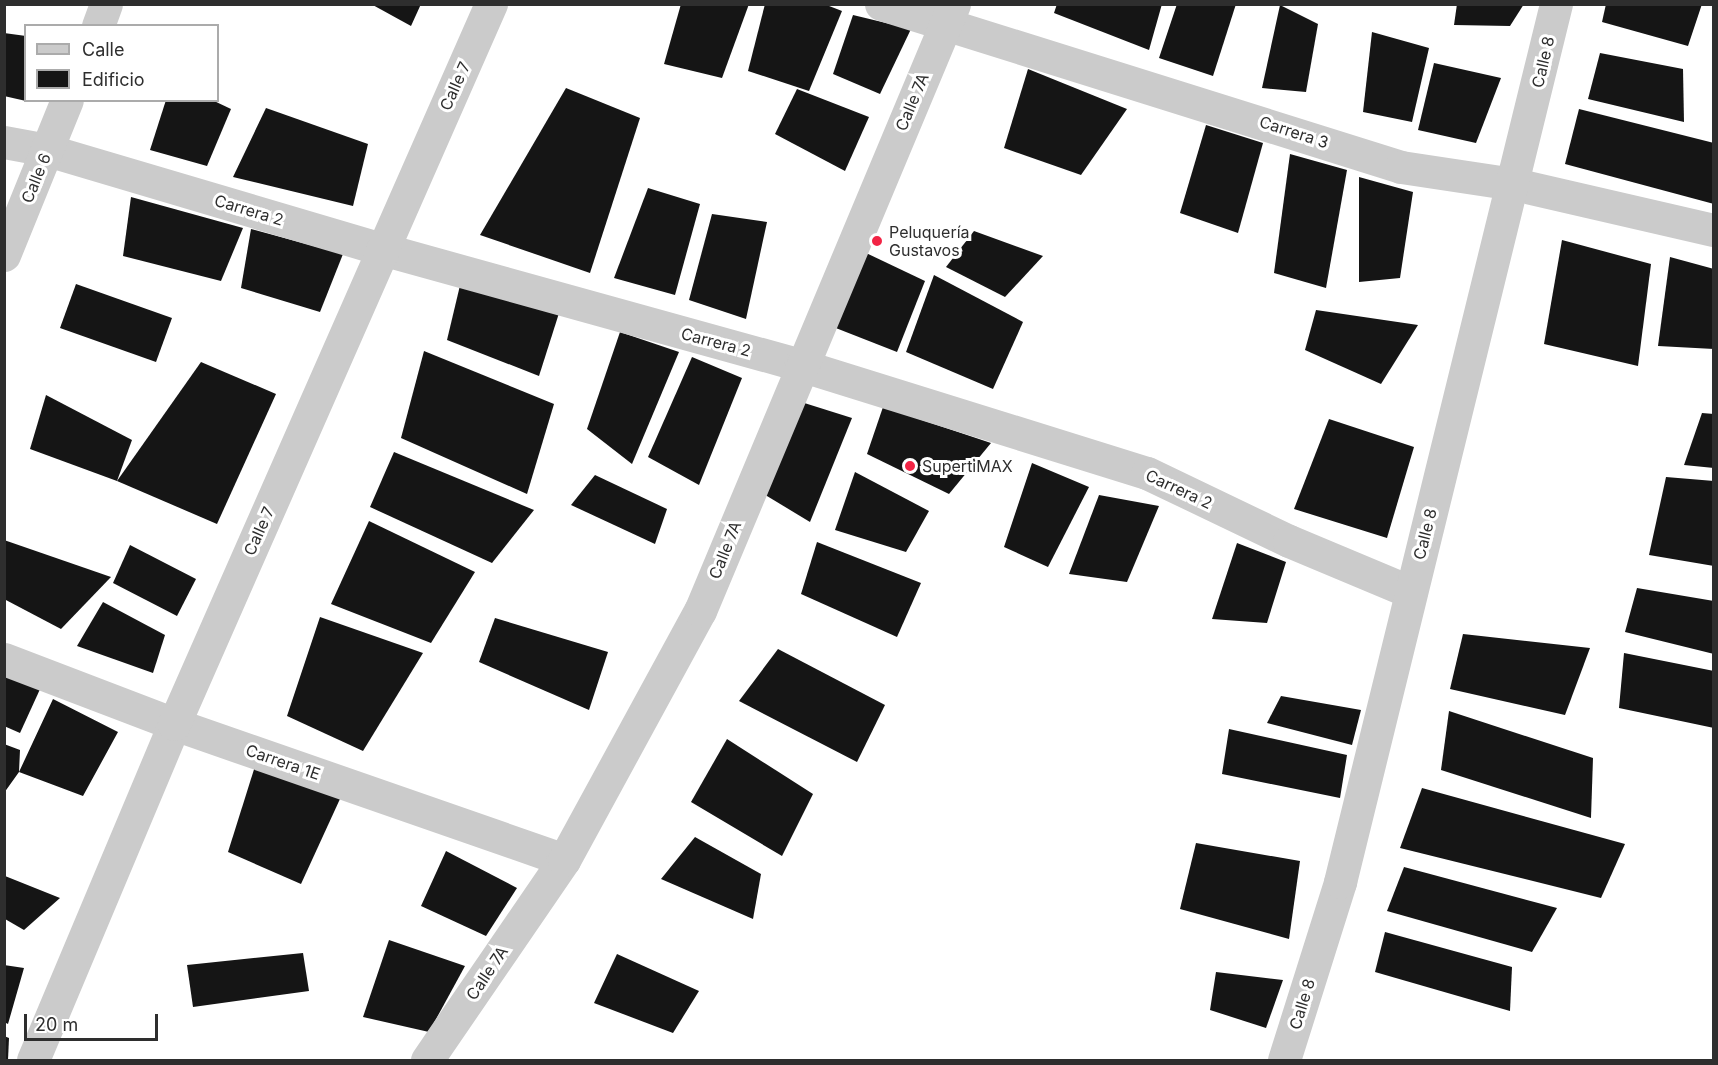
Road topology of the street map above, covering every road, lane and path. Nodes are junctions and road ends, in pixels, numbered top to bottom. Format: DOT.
graph roads {
  1 [pos="106,4"];
  2 [pos="491,4"];
  3 [pos="881,4"];
  4 [pos="1556,4"];
  5 [pos="950,13"];
  6 [pos="99,24"];
  7 [pos="67,102"];
  8 [pos="4,142"];
  9 [pos="48,150"];
  10 [pos="1514,184"];
  11 [pos="1713,230"];
  12 [pos="382,249"];
  13 [pos="4,255"];
  14 [pos="800,365"];
  15 [pos="1411,591"];
  16 [pos="4,659"];
  17 [pos="174,724"];
  18 [pos="564,860"];
  19 [pos="33,1060"];
  20 [pos="427,1060"];
  21 [pos="1284,1060"];
  1 -- 6 [label="street"];
  2 -- 12 [label="street, Calle 7"];
  3 -- 5 [label="street, Carrera 3"];
  4 -- 10 [label="street, Calle 8"];
  5 -- 10 [label="street, Carrera 3"];
  5 -- 14 [label="street, Calle 7A"];
  7 -- 9 [label="street, Calle 6"];
  8 -- 9 [label="street, Carrera 2"];
  9 -- 12 [label="street, Carrera 2"];
  9 -- 13 [label="street, Calle 6"];
  10 -- 11 [label="street, Carrera 3"];
  10 -- 15 [label="street, Calle 8"];
  12 -- 14 [label="street, Carrera 2"];
  12 -- 17 [label="street, Calle 7"];
  14 -- 15 [label="street, Carrera 2"];
  14 -- 18 [label="street, Calle 7A"];
  15 -- 21 [label="street, Calle 8"];
  16 -- 17 [label="street, Carrera 1E"];
  17 -- 18 [label="street, Carrera 1E"];
  17 -- 19 [label="street, Calle 7"];
  18 -- 20 [label="street, Calle 7A"];
}
